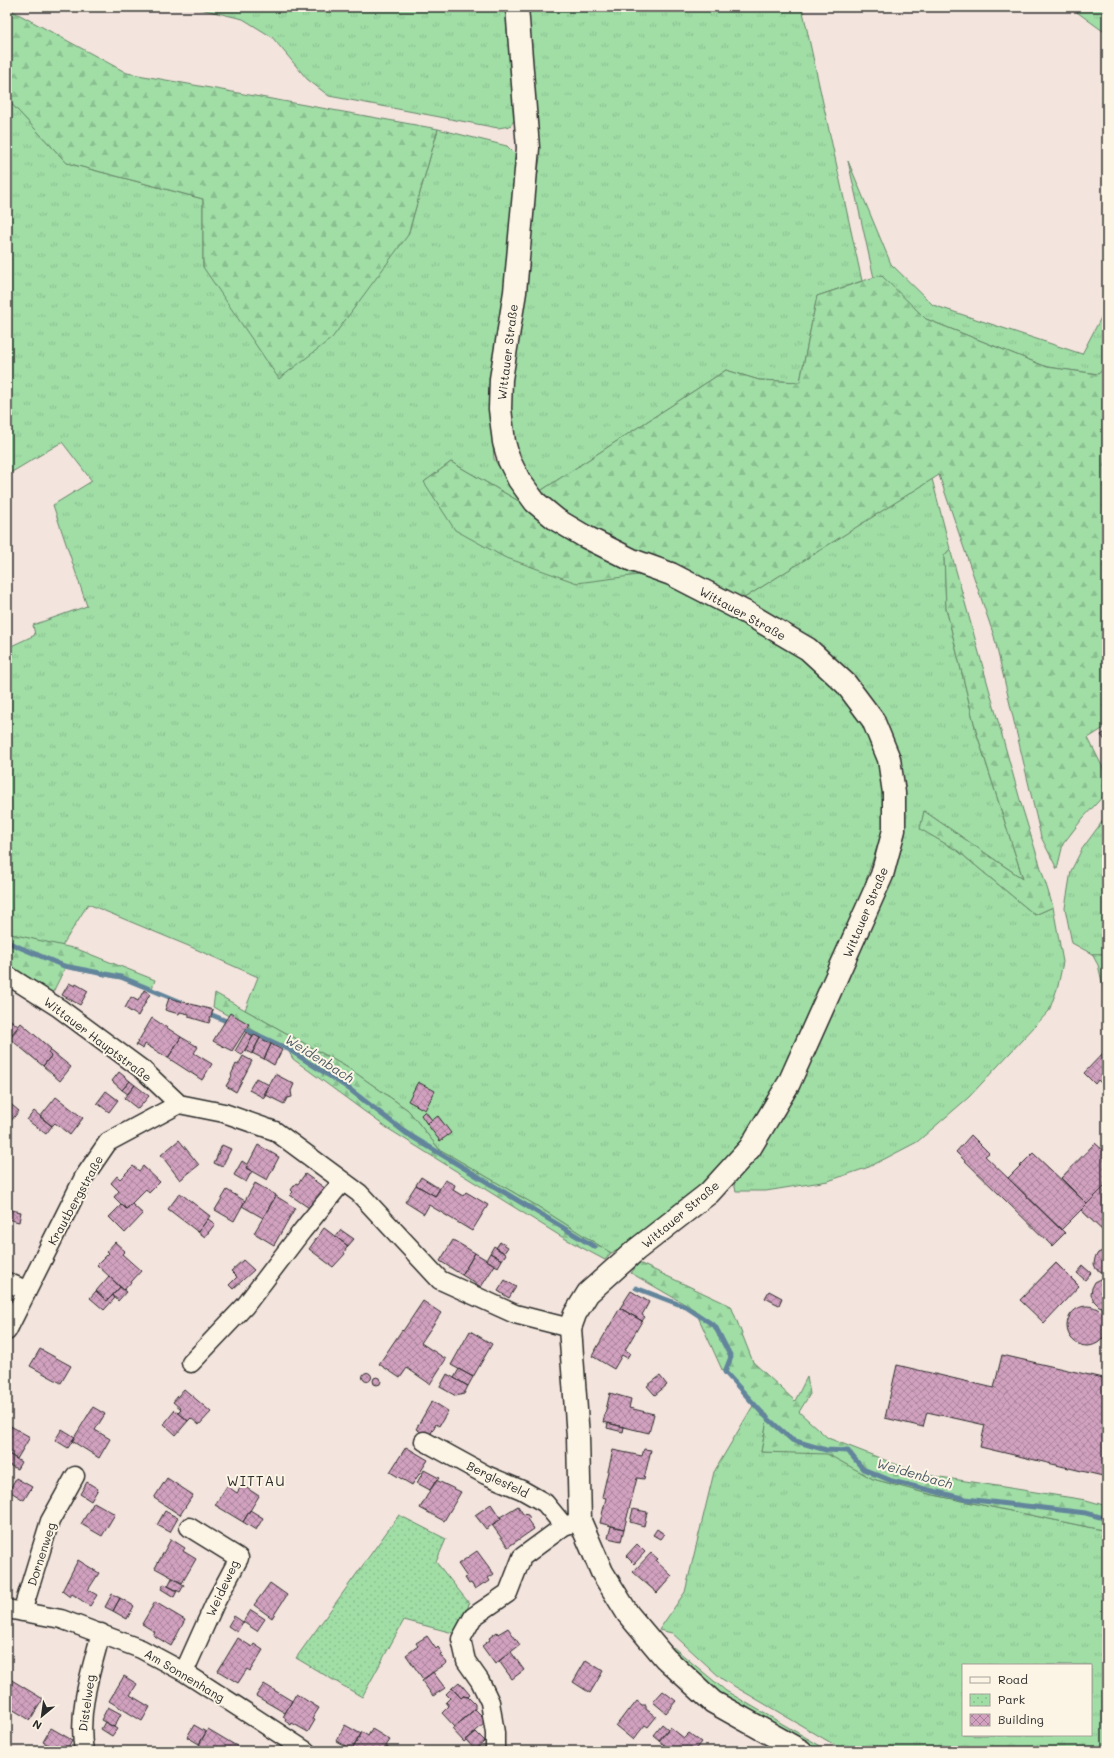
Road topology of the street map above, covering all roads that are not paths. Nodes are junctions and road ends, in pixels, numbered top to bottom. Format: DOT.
graph roads {
  1 [pos="517,7"];
  2 [pos="7,975"];
  3 [pos="179,1104"];
  4 [pos="343,1181"];
  5 [pos="7,1282"];
  6 [pos="26,1290"];
  7 [pos="570,1328"];
  8 [pos="7,1331"];
  9 [pos="191,1363"];
  10 [pos="424,1442"];
  11 [pos="75,1476"];
  12 [pos="572,1524"];
  13 [pos="189,1527"];
  14 [pos="15,1610"];
  15 [pos="101,1633"];
  16 [pos="184,1672"];
  17 [pos="281,1745"];
  18 [pos="84,1751"];
  19 [pos="306,1751"];
  20 [pos="495,1751"];
  21 [pos="801,1751"];
  1 -- 7 [label="street, Wittauer Straße"];
  2 -- 3 [label="street, Wittauer Hauptstraße"];
  3 -- 4 [label="street"];
  3 -- 6 [label="street, Krautbergstraße"];
  4 -- 7 [label="street"];
  4 -- 9 [label="street"];
  5 -- 6 [label="street"];
  6 -- 8 [label="street, Krautbergstraße"];
  7 -- 12 [label="street, Wittauer Straße"];
  10 -- 12 [label="street, Berglesfeld"];
  11 -- 14 [label="street, Dornenweg"];
  12 -- 20 [label="street"];
  12 -- 21 [label="street, Wittauer Straße"];
  13 -- 16 [label="street, Weideweg"];
  14 -- 15 [label="street, Am Sonnenhang"];
  15 -- 16 [label="street, Am Sonnenhang"];
  15 -- 18 [label="street, Distelweg"];
  16 -- 17 [label="street, Am Sonnenhang"];
  17 -- 19 [label="street, Am Sonnenhang"];
}
